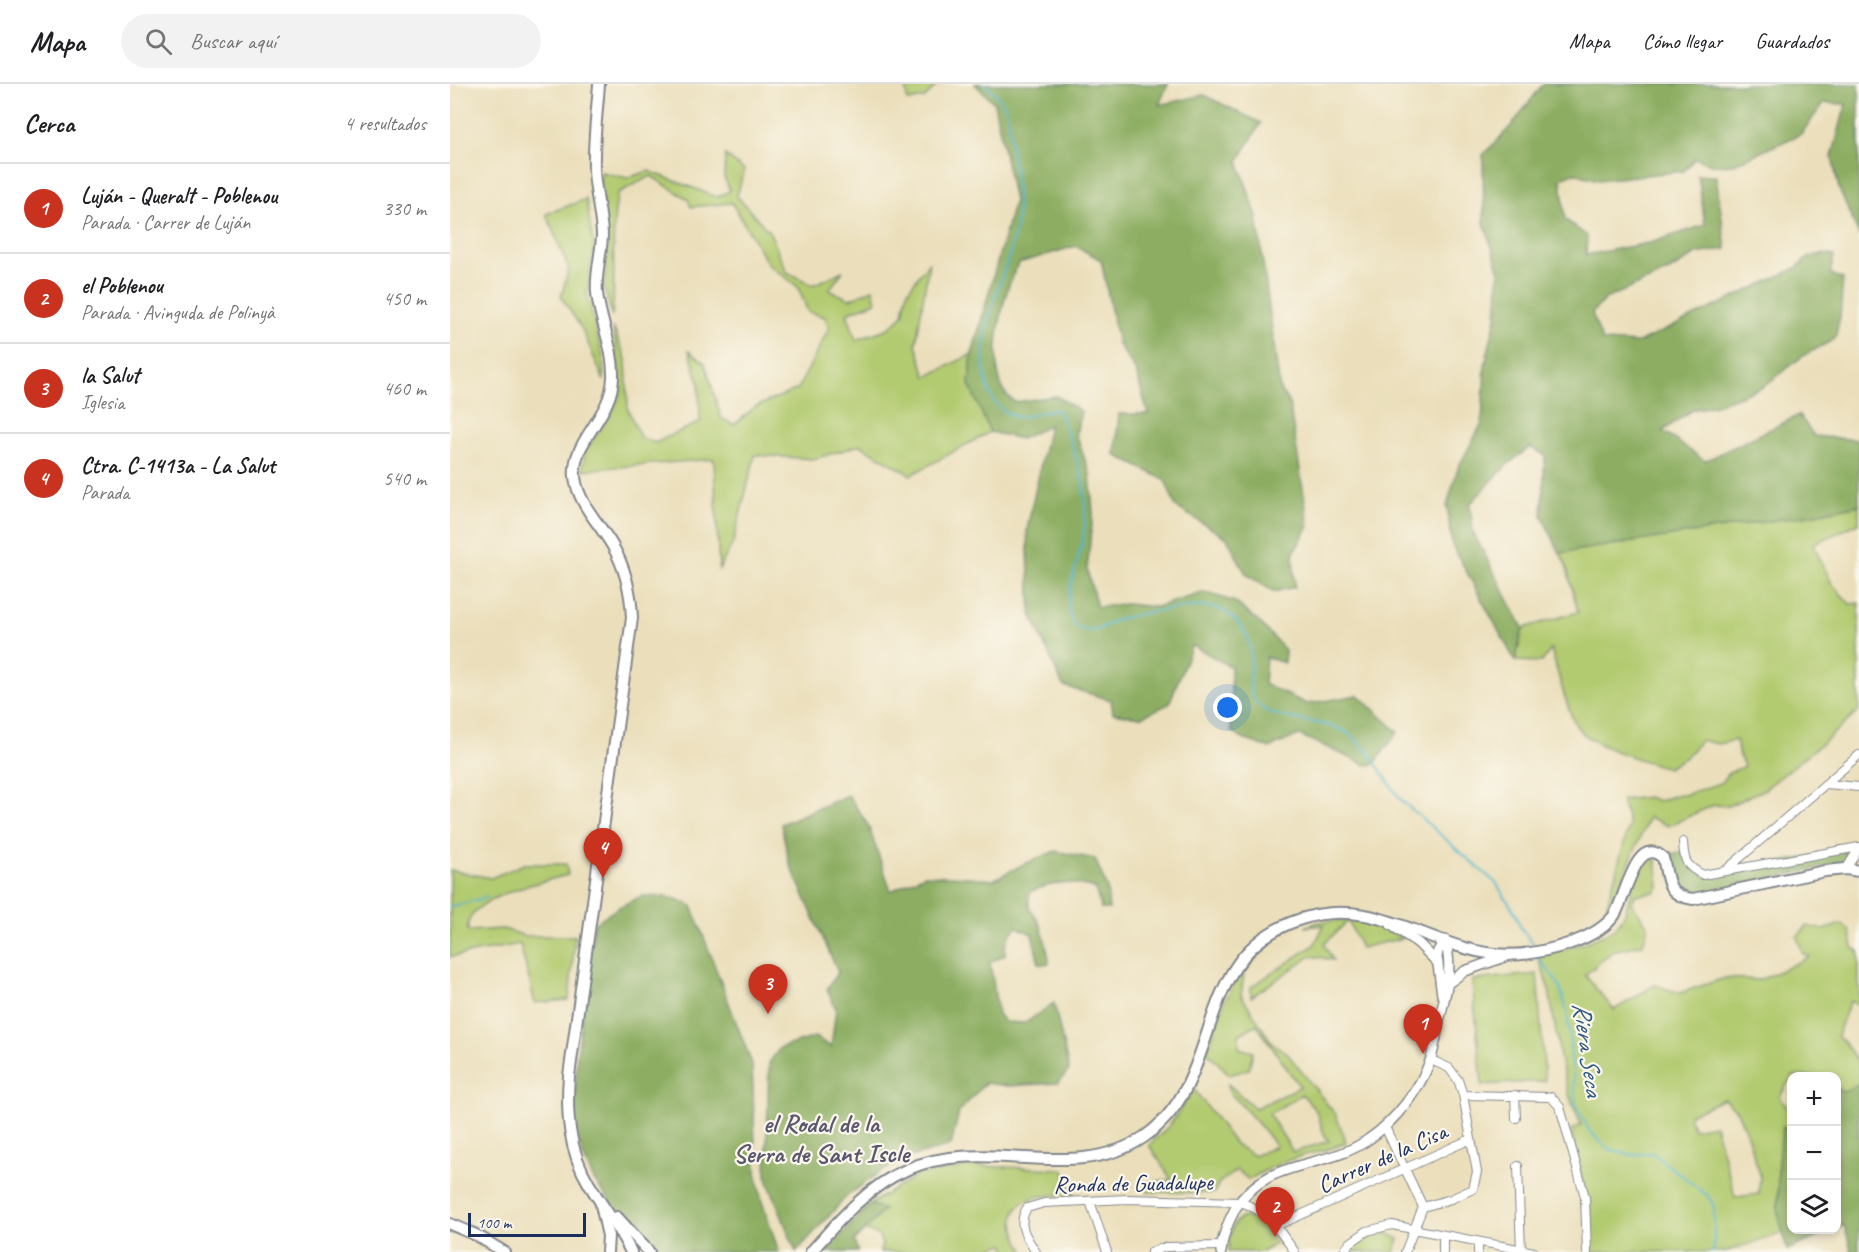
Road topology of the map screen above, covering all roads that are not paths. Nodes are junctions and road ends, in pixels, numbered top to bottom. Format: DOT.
graph roads {
  1 [pos="599,84"];
  2 [pos="1859,755"];
  3 [pos="1826,784"];
  4 [pos="1859,787"];
  5 [pos="1683,842"];
  6 [pos="1858,851"];
  7 [pos="1846,869"];
  8 [pos="1725,871"];
  9 [pos="1859,871"];
  10 [pos="1377,917"];
  11 [pos="1445,940"];
  12 [pos="1510,954"];
  13 [pos="1438,963"];
  14 [pos="1448,984"];
  15 [pos="1443,1000"];
  16 [pos="1431,1060"];
  17 [pos="1463,1095"];
  18 [pos="1515,1095"];
  19 [pos="1516,1118"];
  20 [pos="1385,1127"];
  21 [pos="1471,1139"];
  22 [pos="1518,1166"];
  23 [pos="1405,1169"];
  24 [pos="600,1201"];
  25 [pos="1089,1201"];
  26 [pos="1240,1202"];
  27 [pos="1423,1207"];
  28 [pos="450,1224"];
  29 [pos="1276,1226"];
  30 [pos="1415,1231"];
  31 [pos="1443,1236"];
  32 [pos="1478,1242"];
  33 [pos="1221,1249"];
  34 [pos="1521,1251"];
  35 [pos="504,1252"];
  36 [pos="608,1252"];
  37 [pos="631,1252"];
  38 [pos="649,1252"];
  39 [pos="811,1252"];
  40 [pos="1036,1252"];
  41 [pos="1107,1252"];
  42 [pos="1152,1252"];
  43 [pos="1295,1252"];
  44 [pos="1343,1252"];
  45 [pos="1405,1252"];
  46 [pos="1443,1252"];
  47 [pos="1478,1252"];
  48 [pos="1534,1252"];
  49 [pos="1587,1252"];
  1 -- 24 [label="main road"];
  2 -- 3 [label="street"];
  3 -- 4 [label="street"];
  3 -- 8 [label="street"];
  5 -- 8 [label="street"];
  6 -- 7 [label="street"];
  6 -- 8 [label="street"];
  7 -- 9 [label="main road"];
  7 -- 12 [label="main road"];
  10 -- 11 [label="main road"];
  10 -- 13 [label="street"];
  10 -- 39 [label="main road"];
  11 -- 12 [label="main road"];
  11 -- 13 [label="street"];
  11 -- 14 [label="street"];
  12 -- 14 [label="street"];
  13 -- 15 [label="street"];
  14 -- 15 [label="street"];
  15 -- 16 [label="street"];
  16 -- 17 [label="street"];
  16 -- 20 [label="street"];
  17 -- 18 [label="street"];
  17 -- 21 [label="street"];
  18 -- 19 [label="street"];
  18 -- 49 [label="street"];
  20 -- 23 [label="street"];
  20 -- 26 [label="street"];
  21 -- 23 [label="street, Carrer de la Cisa"];
  21 -- 27 [label="street"];
  22 -- 34 [label="street"];
  23 -- 27 [label="street"];
  23 -- 29 [label="street, Carrer de la Cisa"];
  24 -- 36 [label="main road"];
  24 -- 37 [label="main road"];
  24 -- 38 [label="main road"];
  25 -- 26 [label="street, Ronda de Guadalupe"];
  25 -- 40 [label="street, Ronda de Guadalupe"];
  25 -- 41 [label="street"];
  26 -- 29 [label="street"];
  26 -- 33 [label="street"];
  27 -- 30 [label="street"];
  28 -- 35 [label="main road"];
  29 -- 43 [label="street"];
  30 -- 31 [label="street"];
  30 -- 44 [label="street"];
  30 -- 45 [label="street"];
  31 -- 32 [label="street"];
  31 -- 46 [label="street"];
  32 -- 34 [label="street"];
  32 -- 47 [label="street"];
  33 -- 42 [label="street"];
  34 -- 48 [label="street"];
}
